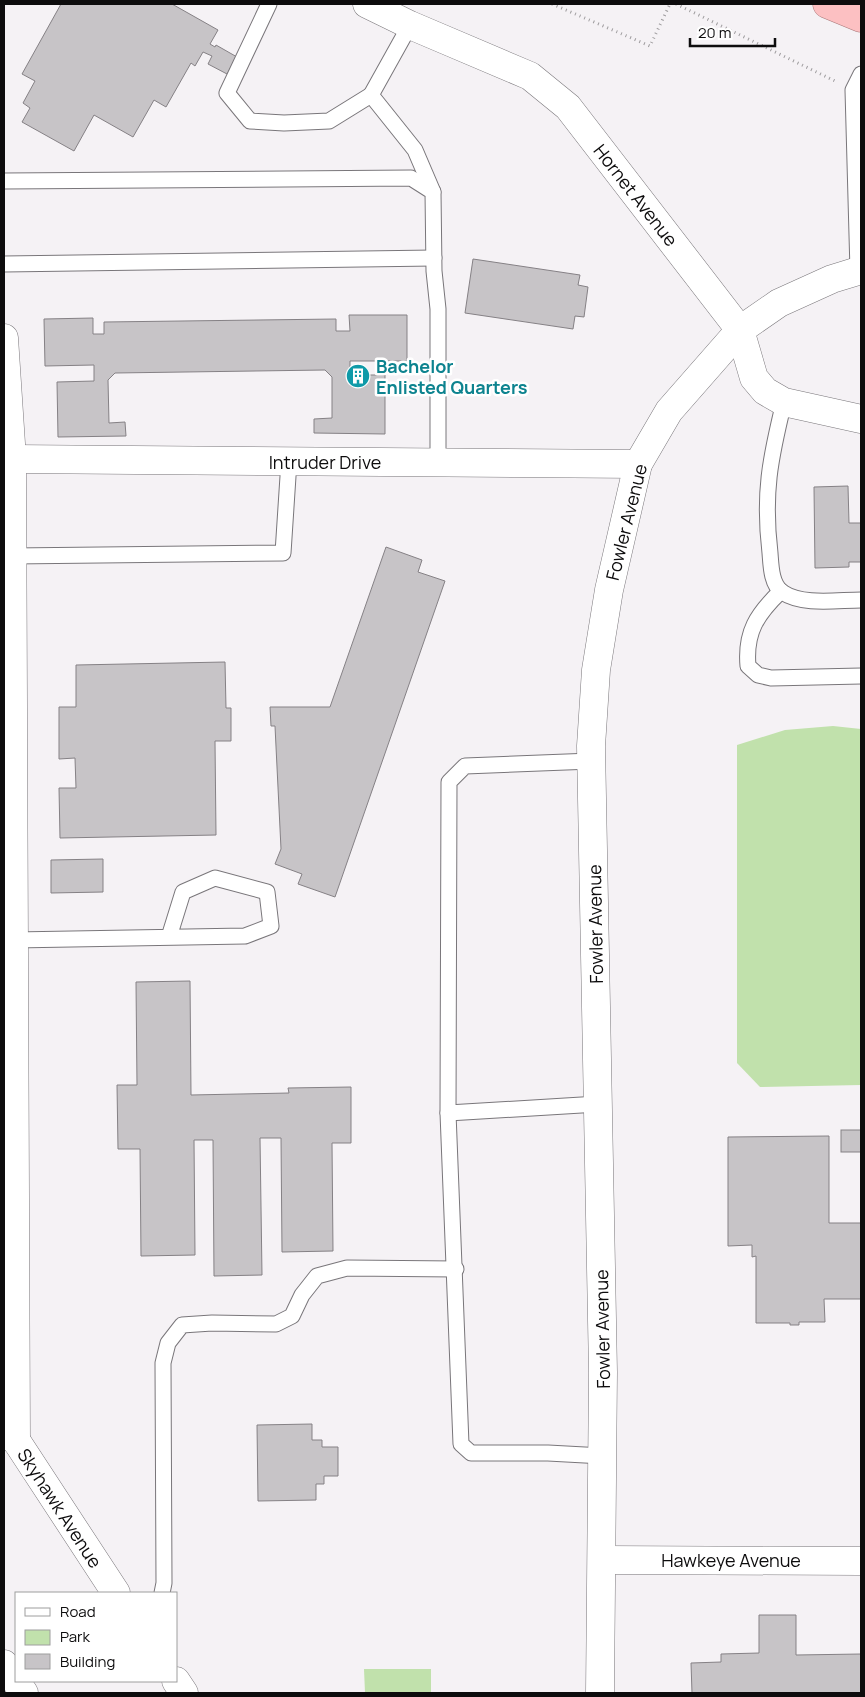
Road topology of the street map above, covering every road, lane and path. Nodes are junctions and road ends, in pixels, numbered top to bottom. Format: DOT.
graph roads {
  1 [pos="269,4"];
  2 [pos="367,4"];
  3 [pos="552,4"];
  4 [pos="670,4"];
  5 [pos="676,4"];
  6 [pos="827,4"];
  7 [pos="861,18"];
  8 [pos="410,25"];
  9 [pos="861,74"];
  10 [pos="853,90"];
  11 [pos="371,95"];
  12 [pos="858,135"];
  13 [pos="4,181"];
  14 [pos="433,192"];
  15 [pos="434,258"];
  16 [pos="4,264"];
  17 [pos="860,271"];
  18 [pos="740,330"];
  19 [pos="4,338"];
  20 [pos="784,402"];
  21 [pos="861,419"];
  22 [pos="12,459"];
  23 [pos="289,461"];
  24 [pos="438,462"];
  25 [pos="638,464"];
  26 [pos="12,556"];
  27 [pos="781,591"];
  28 [pos="861,600"];
  29 [pos="861,676"];
  30 [pos="592,761"];
  31 [pos="169,937"];
  32 [pos="14,940"];
  33 [pos="598,1104"];
  34 [pos="448,1113"];
  35 [pos="456,1268"];
  36 [pos="10,1271"];
  37 [pos="10,1431"];
  38 [pos="603,1456"];
  39 [pos="602,1560"];
  40 [pos="861,1560"];
  41 [pos="115,1592"];
  42 [pos="162,1592"];
  43 [pos="4,1664"];
  44 [pos="15,1680"];
  45 [pos="16,1682"];
  46 [pos="177,1682"];
  47 [pos="24,1693"];
  48 [pos="184,1693"];
  49 [pos="600,1693"];
  1 -- 11 [label="lane"];
  2 -- 8 [label="street, Hornet Avenue"];
  3 -- 4 [label="path"];
  5 -- 10 [label="path"];
  6 -- 7 [label="highway"];
  8 -- 11 [label="lane"];
  8 -- 18 [label="street, Hornet Avenue"];
  9 -- 10 [label="lane"];
  10 -- 12 [label="lane"];
  11 -- 14 [label="lane"];
  12 -- 17 [label="lane"];
  13 -- 14 [label="lane"];
  14 -- 15 [label="lane"];
  15 -- 16 [label="lane"];
  15 -- 24 [label="lane"];
  17 -- 18 [label="street, Fowler Avenue"];
  18 -- 20 [label="street, Hornet Avenue"];
  18 -- 25 [label="street, Fowler Avenue"];
  19 -- 22 [label="street"];
  20 -- 21 [label="street, Hornet Avenue"];
  20 -- 27 [label="lane"];
  22 -- 23 [label="street, Intruder Drive"];
  22 -- 26 [label="street"];
  23 -- 24 [label="street, Intruder Drive"];
  23 -- 26 [label="lane"];
  24 -- 25 [label="street, Intruder Drive"];
  25 -- 30 [label="street, Fowler Avenue"];
  26 -- 32 [label="street"];
  27 -- 28 [label="lane"];
  27 -- 29 [label="lane"];
  30 -- 33 [label="street, Fowler Avenue"];
  30 -- 34 [label="lane"];
  31 -- 31 [label="lane"];
  31 -- 32 [label="lane"];
  32 -- 36 [label="street"];
  33 -- 34 [label="lane"];
  33 -- 38 [label="street, Fowler Avenue"];
  34 -- 35 [label="lane"];
  35 -- 38 [label="lane"];
  35 -- 42 [label="lane"];
  36 -- 37 [label="street"];
  37 -- 41 [label="street, Skyhawk Avenue"];
  38 -- 39 [label="street, Fowler Avenue"];
  39 -- 40 [label="street, Hawkeye Avenue"];
  39 -- 49 [label="street, Fowler Avenue"];
  43 -- 44 [label="street"];
  45 -- 47 [label="street"];
  46 -- 48 [label="street"];
}
